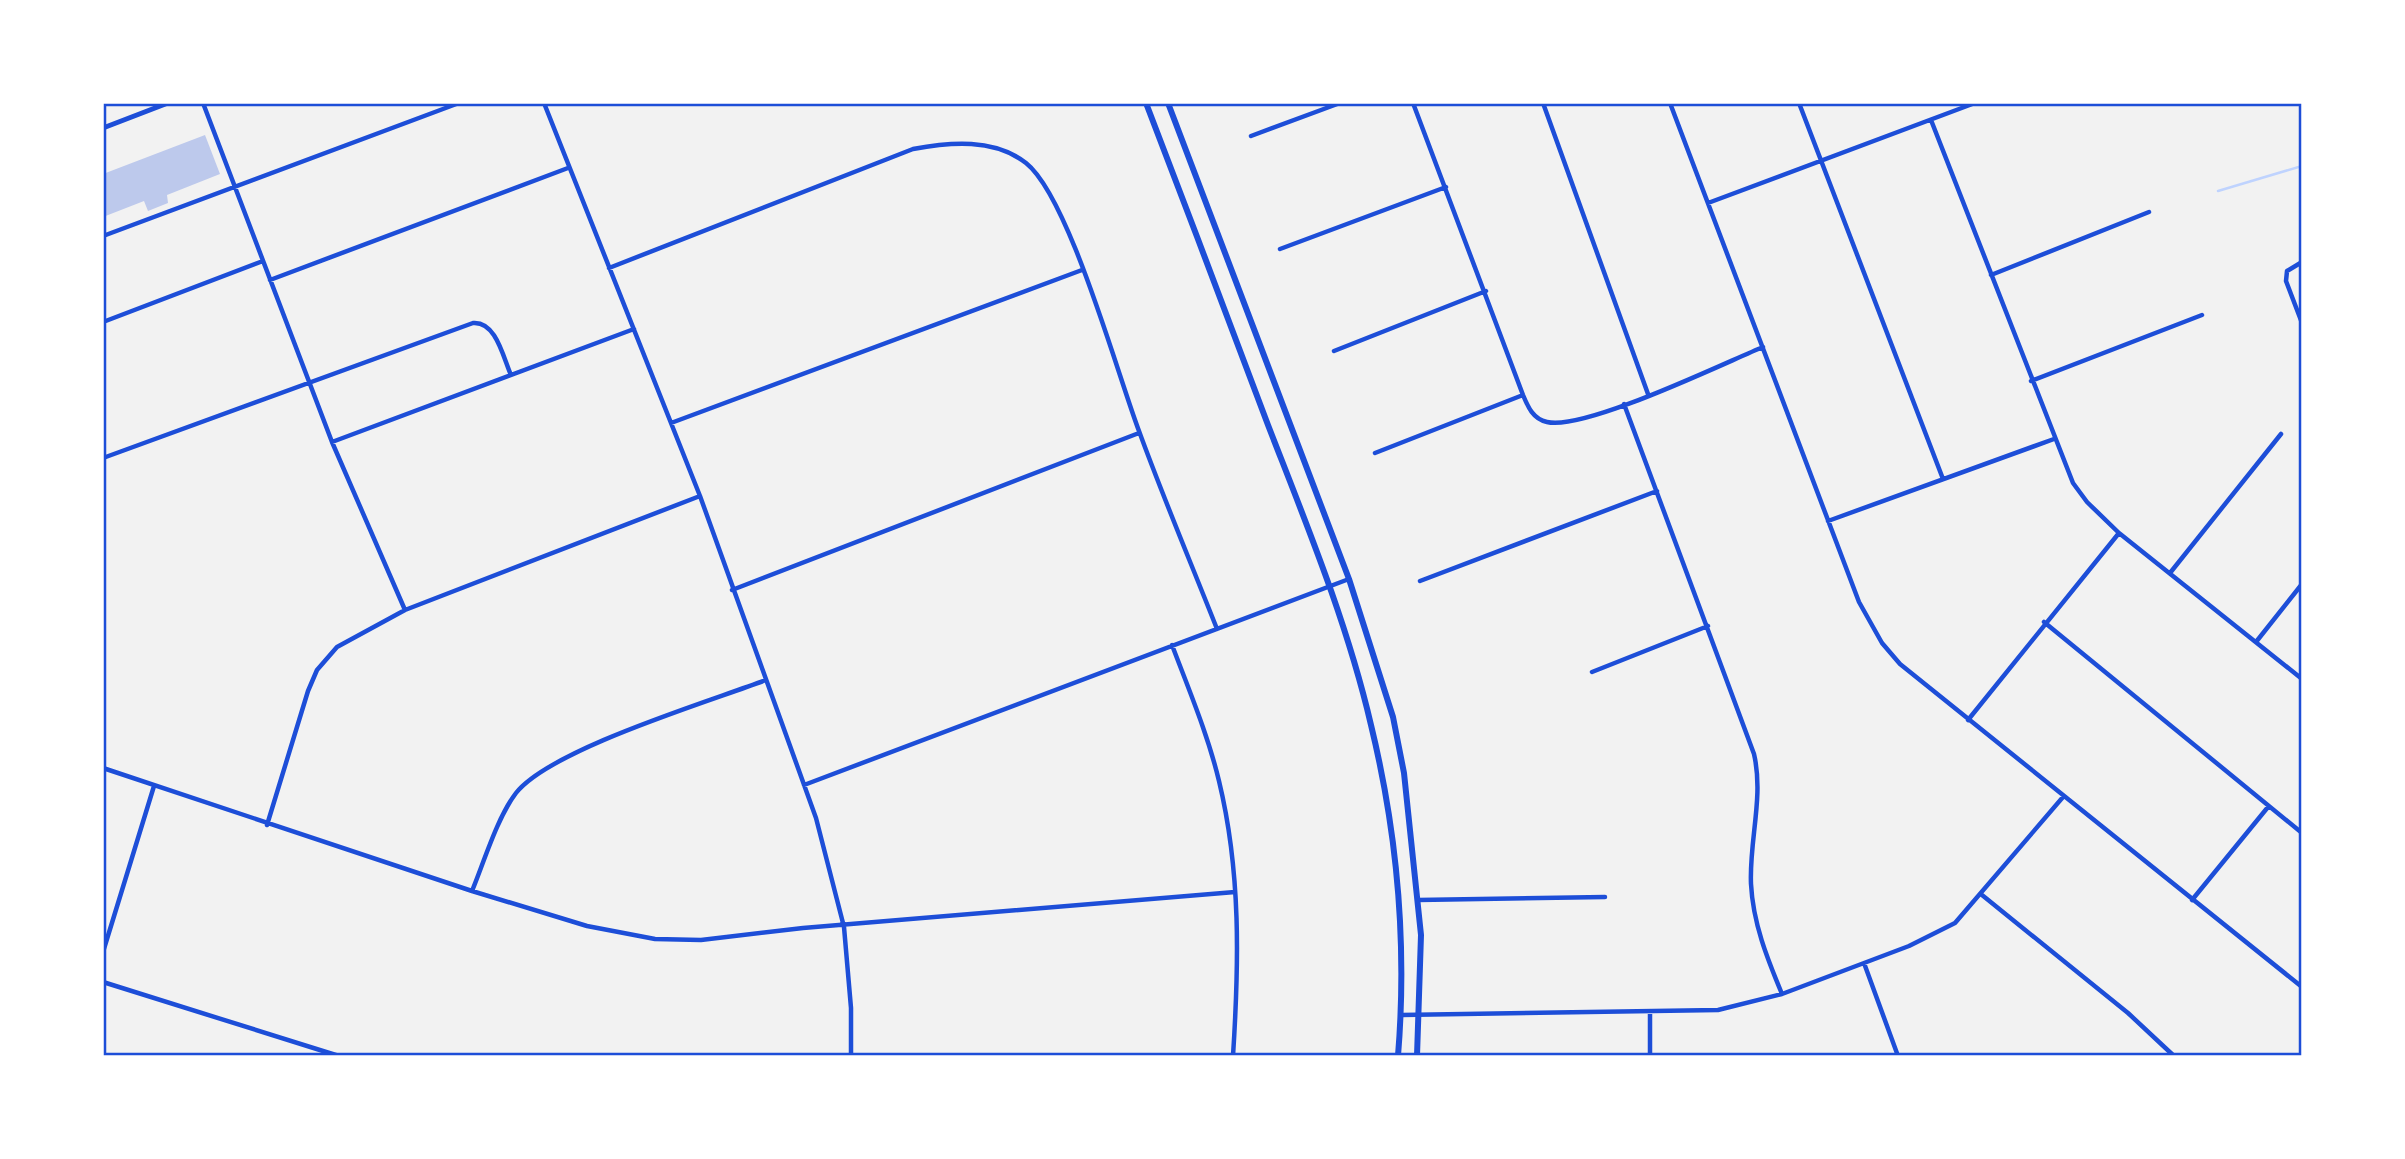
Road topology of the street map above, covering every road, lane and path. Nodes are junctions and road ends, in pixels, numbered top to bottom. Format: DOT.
graph roads {
  1 [pos="168,103"];
  2 [pos="203,103"];
  3 [pos="459,103"];
  4 [pos="544,103"];
  5 [pos="1146,103"];
  6 [pos="1168,103"];
  7 [pos="1340,103"];
  8 [pos="1413,103"];
  9 [pos="1543,103"];
  10 [pos="1670,103"];
  11 [pos="1799,103"];
  12 [pos="1975,103"];
  13 [pos="1931,120"];
  14 [pos="103,128"];
  15 [pos="1251,136"];
  16 [pos="1821,161"];
  17 [pos="568,168"];
  18 [pos="234,186"];
  19 [pos="1446,187"];
  20 [pos="1709,203"];
  21 [pos="2150,212"];
  22 [pos="103,236"];
  23 [pos="1280,249"];
  24 [pos="263,261"];
  25 [pos="2302,262"];
  26 [pos="608,268"];
  27 [pos="1082,270"];
  28 [pos="1991,275"];
  29 [pos="270,280"];
  30 [pos="1486,291"];
  31 [pos="2202,315"];
  32 [pos="103,322"];
  33 [pos="2302,323"];
  34 [pos="634,329"];
  35 [pos="1763,347"];
  36 [pos="1334,351"];
  37 [pos="511,375"];
  38 [pos="309,381"];
  39 [pos="2031,381"];
  40 [pos="1648,394"];
  41 [pos="1524,395"];
  42 [pos="1624,404"];
  43 [pos="671,424"];
  44 [pos="1139,433"];
  45 [pos="2281,434"];
  46 [pos="2054,439"];
  47 [pos="332,442"];
  48 [pos="1375,453"];
  49 [pos="103,458"];
  50 [pos="1943,479"];
  51 [pos="1657,491"];
  52 [pos="700,496"];
  53 [pos="1828,521"];
  54 [pos="2119,533"];
  55 [pos="2170,573"];
  56 [pos="1349,579"];
  57 [pos="1420,582"];
  58 [pos="2302,583"];
  59 [pos="1329,587"];
  60 [pos="732,590"];
  61 [pos="405,610"];
  62 [pos="2044,622"];
  63 [pos="1708,626"];
  64 [pos="1217,629"];
  65 [pos="2256,642"];
  66 [pos="1172,645"];
  67 [pos="1592,672"];
  68 [pos="766,680"];
  69 [pos="2302,680"];
  70 [pos="1968,720"];
  71 [pos="103,768"];
  72 [pos="804,785"];
  73 [pos="155,786"];
  74 [pos="2063,797"];
  75 [pos="2268,807"];
  76 [pos="267,825"];
  77 [pos="2302,833"];
  78 [pos="472,891"];
  79 [pos="1235,892"];
  80 [pos="1982,895"];
  81 [pos="1605,897"];
  82 [pos="1418,900"];
  83 [pos="2192,900"];
  84 [pos="844,926"];
  85 [pos="103,952"];
  86 [pos="1864,963"];
  87 [pos="103,982"];
  88 [pos="2302,987"];
  89 [pos="1782,994"];
  90 [pos="1650,1012"];
  91 [pos="1402,1015"];
  92 [pos="1420,1015"];
  93 [pos="339,1056"];
  94 [pos="851,1056"];
  95 [pos="1233,1056"];
  96 [pos="1398,1056"];
  97 [pos="1417,1056"];
  98 [pos="1650,1056"];
  99 [pos="1898,1056"];
  100 [pos="2174,1056"];
  1 -- 14 [label="street"];
  2 -- 18 [label="street"];
  3 -- 18 [label="street"];
  4 -- 17 [label="street"];
  5 -- 59 [label="main road"];
  6 -- 56 [label="main road"];
  7 -- 15 [label="street"];
  8 -- 19 [label="street"];
  9 -- 40 [label="street"];
  10 -- 20 [label="street"];
  11 -- 16 [label="street"];
  12 -- 13 [label="street"];
  13 -- 16 [label="street"];
  13 -- 28 [label="street"];
  16 -- 20 [label="street"];
  16 -- 50 [label="street"];
  17 -- 26 [label="street"];
  17 -- 29 [label="street"];
  18 -- 22 [label="street"];
  18 -- 24 [label="street"];
  19 -- 23 [label="street"];
  19 -- 30 [label="street"];
  20 -- 35 [label="street"];
  21 -- 28 [label="street"];
  24 -- 29 [label="street"];
  24 -- 32 [label="street"];
  25 -- 33 [label="street"];
  26 -- 27 [label="street"];
  26 -- 34 [label="street"];
  27 -- 43 [label="street"];
  27 -- 44 [label="street"];
  28 -- 39 [label="street"];
  29 -- 38 [label="street"];
  30 -- 36 [label="street"];
  30 -- 41 [label="street"];
  31 -- 39 [label="street"];
  34 -- 37 [label="street"];
  34 -- 43 [label="street"];
  35 -- 40 [label="street"];
  35 -- 53 [label="street"];
  37 -- 38 [label="street"];
  37 -- 47 [label="street"];
  38 -- 47 [label="street"];
  38 -- 49 [label="street"];
  39 -- 46 [label="street"];
  40 -- 42 [label="street"];
  41 -- 42 [label="street"];
  41 -- 48 [label="street"];
  42 -- 51 [label="street"];
  43 -- 52 [label="street"];
  44 -- 60 [label="street"];
  44 -- 64 [label="street"];
  45 -- 55 [label="street"];
  46 -- 50 [label="street"];
  46 -- 54 [label="street"];
  47 -- 61 [label="street"];
  50 -- 53 [label="street"];
  51 -- 57 [label="street"];
  51 -- 63 [label="street"];
  52 -- 60 [label="street"];
  52 -- 61 [label="street"];
  53 -- 70 [label="street"];
  54 -- 55 [label="street"];
  54 -- 62 [label="street"];
  55 -- 65 [label="street"];
  56 -- 59 [label="street"];
  56 -- 82 [label="main road"];
  58 -- 65 [label="street"];
  59 -- 64 [label="street"];
  59 -- 91 [label="main road"];
  60 -- 68 [label="street"];
  61 -- 76 [label="street"];
  62 -- 70 [label="street"];
  62 -- 75 [label="street"];
  63 -- 67 [label="street"];
  63 -- 89 [label="street"];
  64 -- 66 [label="street"];
  65 -- 69 [label="street"];
  66 -- 72 [label="street"];
  66 -- 79 [label="street"];
  68 -- 72 [label="street"];
  68 -- 78 [label="street"];
  70 -- 74 [label="street"];
  71 -- 73 [label="street"];
  72 -- 84 [label="street"];
  73 -- 76 [label="street"];
  73 -- 85 [label="street"];
  74 -- 80 [label="street"];
  74 -- 83 [label="street"];
  75 -- 77 [label="street"];
  75 -- 83 [label="street"];
  76 -- 78 [label="street"];
  78 -- 84 [label="street"];
  79 -- 84 [label="street"];
  79 -- 95 [label="street"];
  80 -- 86 [label="street"];
  80 -- 100 [label="street"];
  81 -- 82 [label="street"];
  82 -- 92 [label="main road"];
  83 -- 88 [label="street"];
  84 -- 94 [label="street"];
  86 -- 89 [label="street"];
  86 -- 99 [label="street"];
  87 -- 93 [label="street"];
  89 -- 90 [label="street"];
  90 -- 92 [label="street"];
  90 -- 98 [label="street"];
  91 -- 92 [label="street"];
  91 -- 96 [label="main road"];
  92 -- 97 [label="main road"];
}
